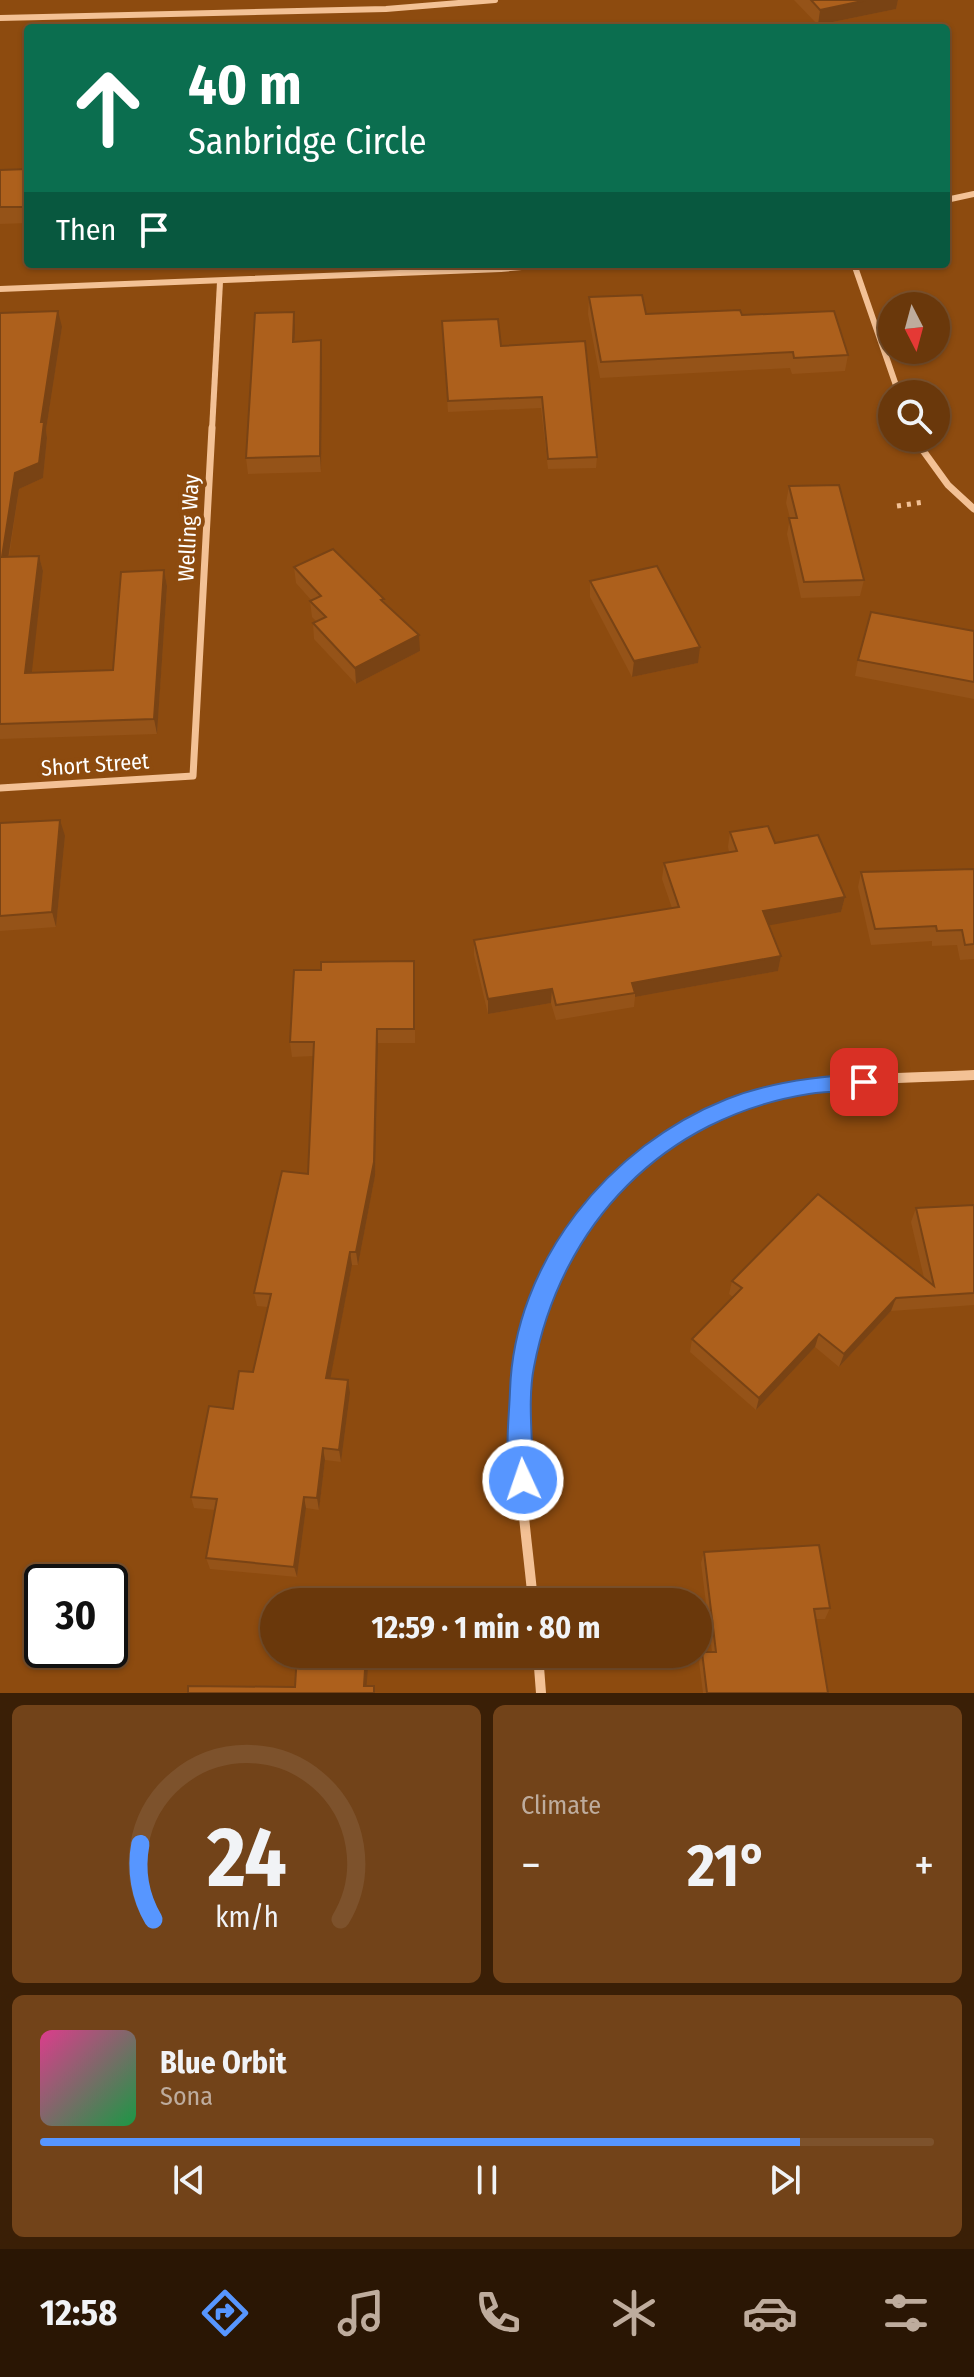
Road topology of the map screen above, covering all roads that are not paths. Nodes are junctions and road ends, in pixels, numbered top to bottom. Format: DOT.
graph roads {
  1 [pos="495,0"];
  2 [pos="0,18"];
  3 [pos="974,194"];
  4 [pos="950,199"];
  5 [pos="512,268"];
  6 [pos="855,268"];
  7 [pos="220,282"];
  8 [pos="0,289"];
  9 [pos="894,380"];
  10 [pos="924,452"];
  11 [pos="974,509"];
  12 [pos="193,776"];
  13 [pos="0,788"];
  14 [pos="974,1075"];
  15 [pos="532,1588"];
  16 [pos="539,1668"];
  17 [pos="541,1693"];
  1 -- 2 [label="street"];
  3 -- 4 [label="street"];
  5 -- 7 [label="street"];
  6 -- 9 [label="street"];
  7 -- 8 [label="street"];
  7 -- 12 [label="street, Welling Way"];
  10 -- 11 [label="street"];
  12 -- 13 [label="street, Short Street"];
  14 -- 15 [label="street"];
  16 -- 17 [label="street"];
}
